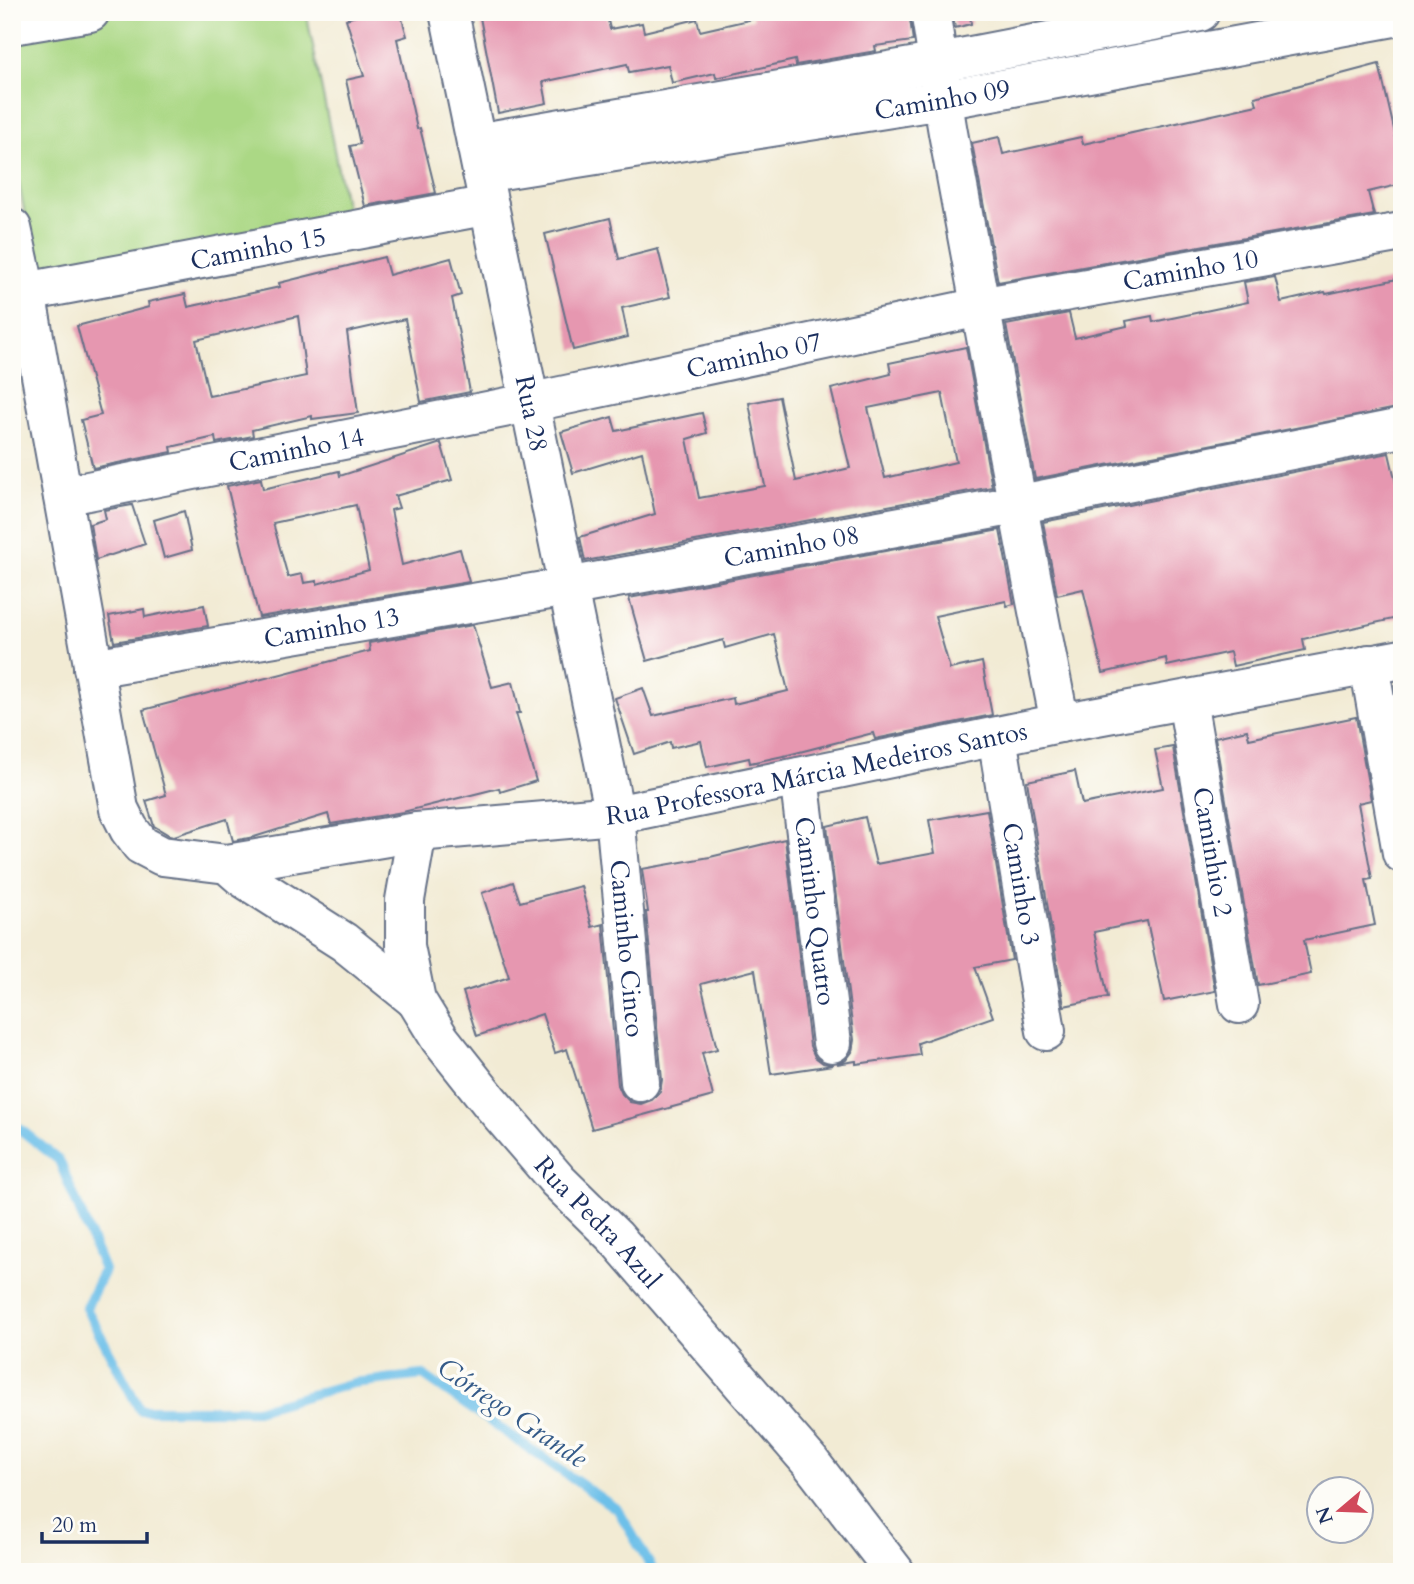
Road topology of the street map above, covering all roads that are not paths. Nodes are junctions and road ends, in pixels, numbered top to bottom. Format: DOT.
graph roads {
  1 [pos="90,12"];
  2 [pos="449,12"];
  3 [pos="930,12"];
  4 [pos="1200,12"];
  5 [pos="1399,20"];
  6 [pos="12,25"];
  7 [pos="940,62"];
  8 [pos="942,100"];
  9 [pos="482,174"];
  10 [pos="12,228"];
  11 [pos="1402,232"];
  12 [pos="26,292"];
  13 [pos="980,307"];
  14 [pos="528,403"];
  15 [pos="1402,428"];
  16 [pos="63,496"];
  17 [pos="1016,505"];
  18 [pos="567,587"];
  19 [pos="1385,661"];
  20 [pos="93,668"];
  21 [pos="1186,700"];
  22 [pos="1060,723"];
  23 [pos="997,737"];
  24 [pos="799,778"];
  25 [pos="615,815"];
  26 [pos="417,832"];
  27 [pos="1402,853"];
  28 [pos="227,864"];
  29 [pos="416,1000"];
  30 [pos="1239,1004"];
  31 [pos="1046,1031"];
  32 [pos="832,1042"];
  33 [pos="640,1082"];
  34 [pos="895,1572"];
  1 -- 6 [label="street"];
  2 -- 9 [label="street, Rua 28"];
  3 -- 7 [label="street"];
  4 -- 7 [label="street, Caminho 09"];
  5 -- 8 [label="street, Caminho 09"];
  7 -- 8 [label="street"];
  7 -- 9 [label="street, Caminho 09"];
  8 -- 9 [label="street, Caminho 09"];
  8 -- 13 [label="street"];
  9 -- 12 [label="street, Caminho 15"];
  9 -- 14 [label="street, Rua 28"];
  10 -- 12 [label="street"];
  11 -- 13 [label="street, Caminho 10"];
  12 -- 16 [label="street"];
  13 -- 14 [label="street, Caminho 07"];
  13 -- 17 [label="street"];
  14 -- 16 [label="street, Caminho 14"];
  14 -- 18 [label="street, Rua 28"];
  15 -- 17 [label="street"];
  16 -- 20 [label="street"];
  17 -- 18 [label="street, Caminho 08"];
  17 -- 22 [label="street"];
  18 -- 20 [label="street, Caminho 13"];
  18 -- 25 [label="street, Rua 28"];
  19 -- 21 [label="street, Rua Professora Márcia Medeiros Santos"];
  19 -- 27 [label="street"];
  20 -- 28 [label="street"];
  21 -- 22 [label="street, Rua Professora Márcia Medeiros Santos"];
  21 -- 30 [label="street, Caminhio 2"];
  22 -- 23 [label="street, Rua Professora Márcia Medeiros Santos"];
  23 -- 24 [label="street, Rua Professora Márcia Medeiros Santos"];
  23 -- 31 [label="street, Caminho 3"];
  24 -- 25 [label="street, Rua Professora Márcia Medeiros Santos"];
  24 -- 32 [label="street, Caminho Quatro"];
  25 -- 26 [label="street, Rua Professora Márcia Medeiros Santos"];
  25 -- 33 [label="street, Caminho Cinco"];
  26 -- 28 [label="street, Rua Professora Márcia Medeiros Santos"];
  26 -- 29 [label="street, Rua Pedra Azul"];
  28 -- 29 [label="street"];
  29 -- 34 [label="street, Rua Pedra Azul"];
}
